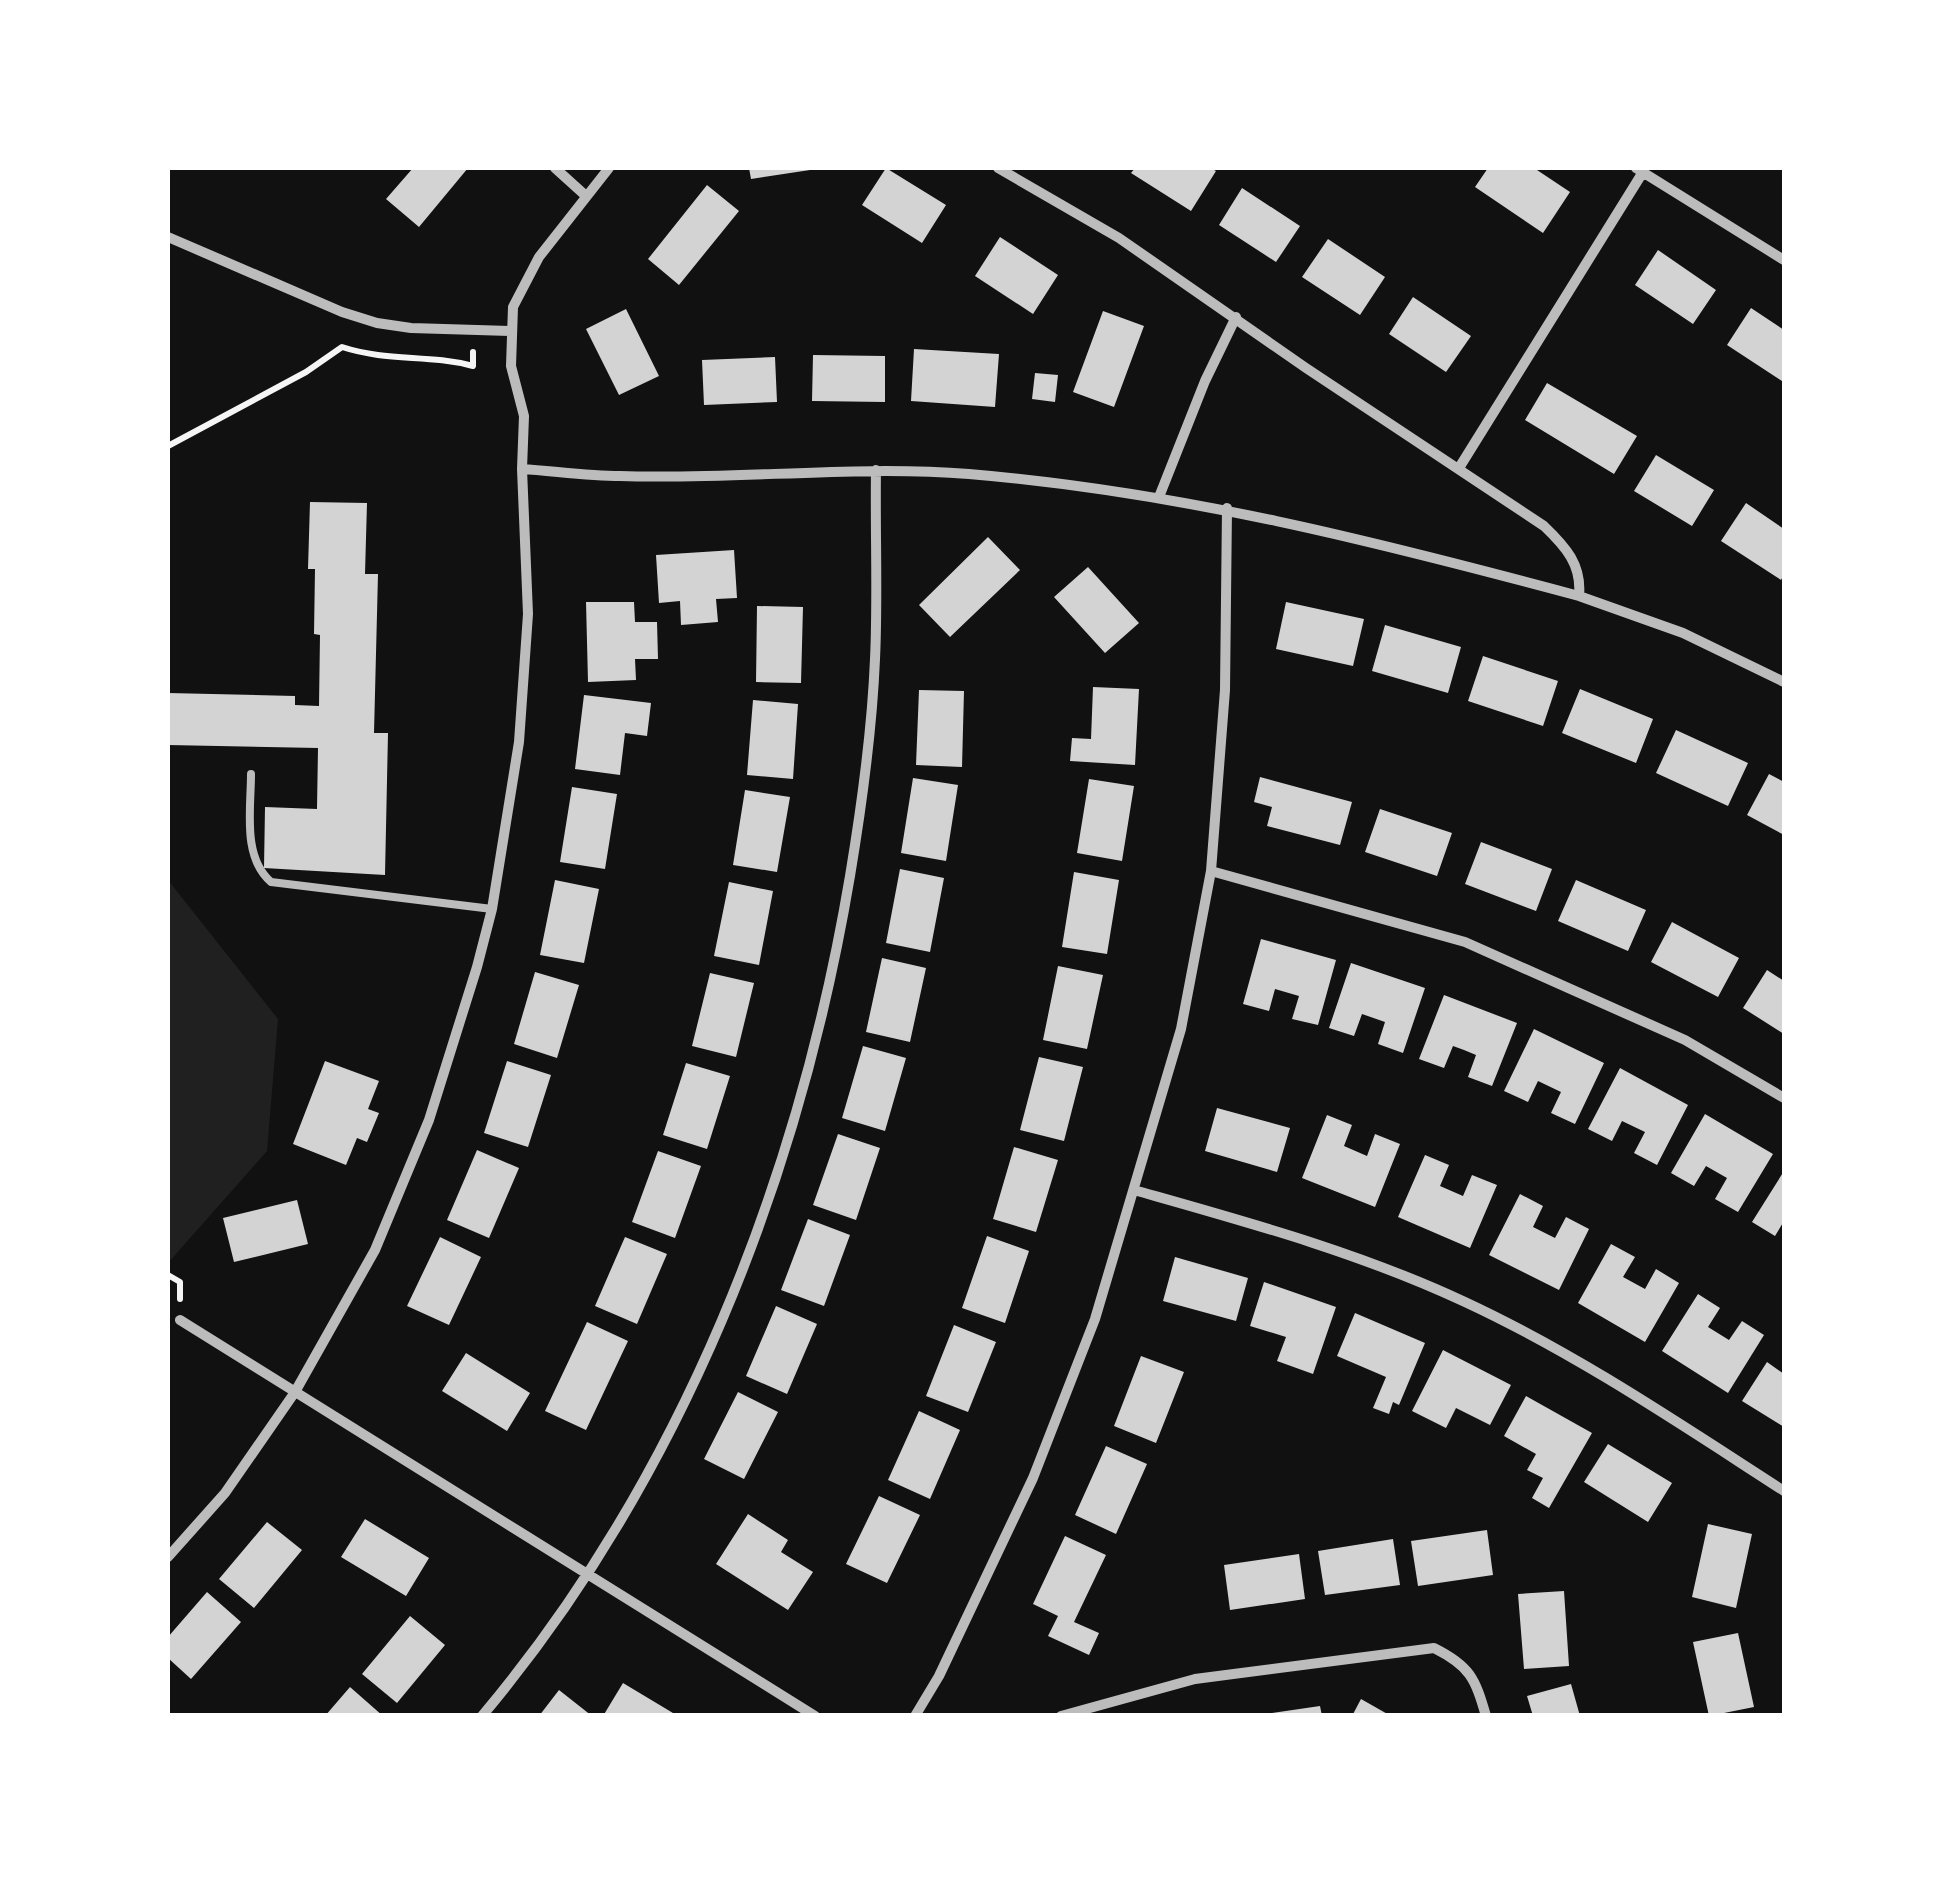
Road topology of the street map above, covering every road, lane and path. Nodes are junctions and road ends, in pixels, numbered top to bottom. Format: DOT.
graph roads {
  1 [pos="554,168"];
  2 [pos="608,168"];
  3 [pos="998,168"];
  4 [pos="1640,170"];
  5 [pos="586,196"];
  6 [pos="168,237"];
  7 [pos="1784,260"];
  8 [pos="1236,317"];
  9 [pos="510,330"];
  10 [pos="473,366"];
  11 [pos="168,446"];
  12 [pos="522,468"];
  13 [pos="1459,468"];
  14 [pos="876,470"];
  15 [pos="1159,497"];
  16 [pos="1226,508"];
  17 [pos="1578,596"];
  18 [pos="1784,682"];
  19 [pos="251,774"];
  20 [pos="1212,870"];
  21 [pos="492,909"];
  22 [pos="1784,1098"];
  23 [pos="1134,1190"];
  24 [pos="180,1320"];
  25 [pos="295,1392"];
  26 [pos="1784,1491"];
  27 [pos="168,1557"];
  28 [pos="589,1574"];
  29 [pos="482,1716"];
  30 [pos="815,1716"];
  31 [pos="915,1716"];
  32 [pos="1060,1716"];
  33 [pos="1486,1716"];
  1 -- 5 [label="street"];
  2 -- 5 [label="street"];
  3 -- 8 [label="street"];
  4 -- 7 [label="street"];
  4 -- 13 [label="street"];
  5 -- 9 [label="street"];
  6 -- 9 [label="street"];
  8 -- 13 [label="street"];
  8 -- 15 [label="street"];
  9 -- 12 [label="street"];
  10 -- 11 [label="path"];
  12 -- 14 [label="street"];
  12 -- 21 [label="street"];
  13 -- 17 [label="street"];
  14 -- 15 [label="street"];
  14 -- 28 [label="street"];
  15 -- 16 [label="street"];
  16 -- 17 [label="street"];
  16 -- 20 [label="street"];
  17 -- 18 [label="street"];
  19 -- 21 [label="lane"];
  20 -- 22 [label="street"];
  20 -- 23 [label="street"];
  21 -- 25 [label="street"];
  23 -- 26 [label="street"];
  23 -- 31 [label="street"];
  24 -- 25 [label="street"];
  25 -- 27 [label="street"];
  25 -- 28 [label="street"];
  28 -- 29 [label="street"];
  28 -- 30 [label="street"];
  32 -- 33 [label="street"];
}
